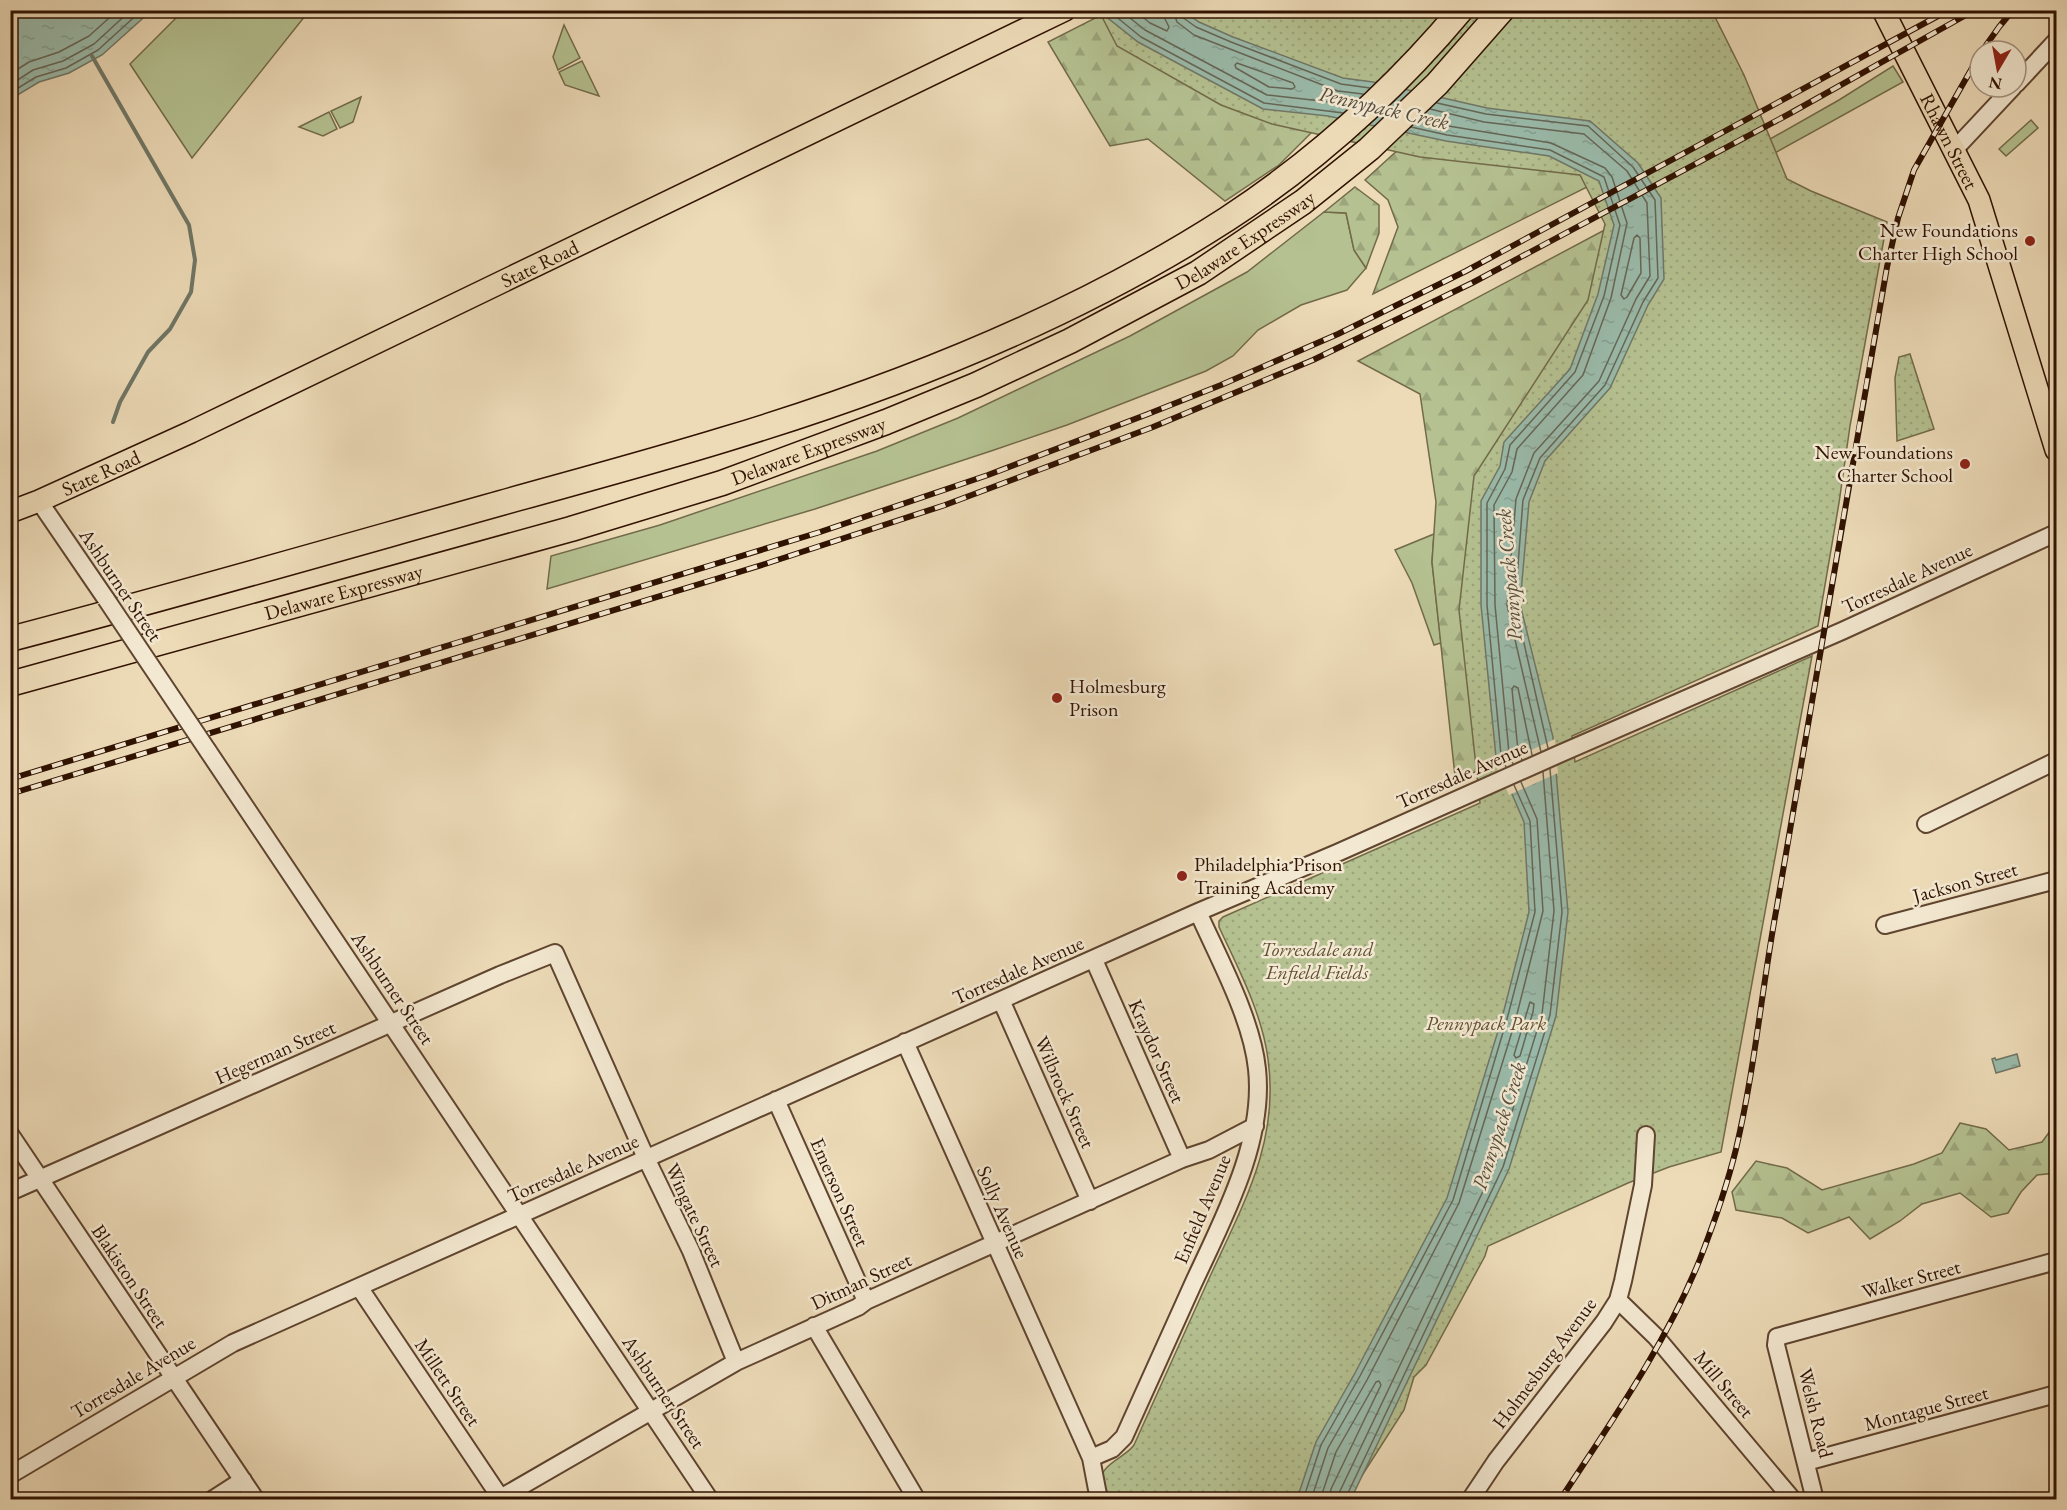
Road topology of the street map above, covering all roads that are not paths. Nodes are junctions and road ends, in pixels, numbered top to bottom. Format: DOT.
graph roads {
  1 [pos="1065,10"];
  2 [pos="1461,10"];
  3 [pos="1502,10"];
  4 [pos="1883,10"];
  5 [pos="2056,41"];
  6 [pos="2028,72"];
  7 [pos="2003,99"];
  8 [pos="1954,150"];
  9 [pos="2053,423"];
  10 [pos="2056,450"];
  11 [pos="39,501"];
  12 [pos="10,512"];
  13 [pos="2056,533"];
  14 [pos="10,639"];
  15 [pos="10,684"];
  16 [pos="2056,761"];
  17 [pos="1926,824"];
  18 [pos="2056,880"];
  19 [pos="1198,912"];
  20 [pos="1885,925"];
  21 [pos="555,954"];
  22 [pos="1094,960"];
  23 [pos="1001,1000"];
  24 [pos="392,1023"];
  25 [pos="905,1042"];
  26 [pos="776,1100"];
  27 [pos="1256,1126"];
  28 [pos="10,1134"];
  29 [pos="1646,1135"];
  30 [pos="646,1158"];
  31 [pos="1182,1159"];
  32 [pos="40,1179"];
  33 [pos="10,1192"];
  34 [pos="1090,1201"];
  35 [pos="520,1215"];
  36 [pos="995,1244"];
  37 [pos="2056,1261"];
  38 [pos="359,1287"];
  39 [pos="1618,1299"];
  40 [pos="866,1301"];
  41 [pos="814,1326"];
  42 [pos="1777,1337"];
  43 [pos="736,1362"];
  44 [pos="173,1378"];
  45 [pos="2056,1394"];
  46 [pos="652,1411"];
  47 [pos="1090,1458"];
  48 [pos="1806,1462"];
  49 [pos="10,1475"];
  50 [pos="243,1480"];
  51 [pos="500,1499"];
  52 [pos="212,1500"];
  53 [pos="256,1500"];
  54 [pos="710,1500"];
  55 [pos="917,1500"];
  56 [pos="1099,1500"];
  57 [pos="1470,1500"];
  58 [pos="1793,1500"];
  59 [pos="1815,1500"];
  1 -- 11 [label="main road, State Road"];
  2 -- 14 [label="highway, Delaware Expressway"];
  3 -- 15 [label="highway, Delaware Expressway"];
  4 -- 8 [label="main road, Rhawn Street"];
  5 -- 6 [label="street"];
  7 -- 8 [label="street"];
  8 -- 9 [label="main road, Rhawn Street"];
  9 -- 10 [label="main road, Rhawn Street"];
  11 -- 12 [label="main road, State Road"];
  11 -- 24 [label="street, Ashburner Street, bridge"];
  13 -- 19 [label="street, Torresdale Avenue"];
  16 -- 17 [label="street"];
  18 -- 20 [label="street, Jackson Street"];
  19 -- 22 [label="street, Torresdale Avenue"];
  19 -- 27 [label="street, Enfield Avenue"];
  21 -- 24 [label="street, Hegerman Street"];
  21 -- 30 [label="street, Wingate Street"];
  22 -- 23 [label="street, Torresdale Avenue"];
  22 -- 31 [label="street, Kraydor Street"];
  23 -- 25 [label="street, Torresdale Avenue"];
  23 -- 34 [label="street, Wilbrock Street"];
  24 -- 32 [label="street, Hegerman Street"];
  24 -- 35 [label="street, Ashburner Street"];
  25 -- 26 [label="street, Torresdale Avenue"];
  25 -- 36 [label="street, Solly Avenue"];
  26 -- 30 [label="street, Torresdale Avenue"];
  26 -- 40 [label="street, Emerson Street"];
  27 -- 31 [label="street, Ditman Street"];
  27 -- 47 [label="street, Enfield Avenue"];
  28 -- 32 [label="street, Blakiston Street"];
  29 -- 39 [label="street, Holmesburg Avenue"];
  30 -- 35 [label="street, Torresdale Avenue"];
  30 -- 43 [label="street, Wingate Street"];
  31 -- 34 [label="street, Ditman Street"];
  32 -- 33 [label="street, Hegerman Street"];
  32 -- 44 [label="street, Blakiston Street"];
  34 -- 36 [label="street, Ditman Street"];
  35 -- 38 [label="street, Torresdale Avenue"];
  35 -- 46 [label="street, Ashburner Street"];
  36 -- 40 [label="street, Ditman Street"];
  36 -- 47 [label="street, Solly Avenue"];
  37 -- 42 [label="street, Walker Street"];
  38 -- 44 [label="street, Torresdale Avenue"];
  38 -- 51 [label="street, Millett Street"];
  39 -- 57 [label="street, Holmesburg Avenue"];
  39 -- 58 [label="street, Mill Street"];
  40 -- 41 [label="street, Ditman Street"];
  41 -- 43 [label="street, Ditman Street"];
  41 -- 55 [label="street"];
  42 -- 48 [label="street, Welsh Road"];
  43 -- 46 [label="street, Ditman Street"];
  44 -- 49 [label="street, Torresdale Avenue"];
  44 -- 50 [label="street, Blakiston Street"];
  45 -- 48 [label="street, Montague Street"];
  46 -- 51 [label="street, Ditman Street"];
  46 -- 54 [label="street, Ashburner Street"];
  47 -- 56 [label="street"];
  48 -- 59 [label="street, Welsh Road"];
  50 -- 52 [label="street"];
  50 -- 53 [label="street, Blakiston Street"];
}
